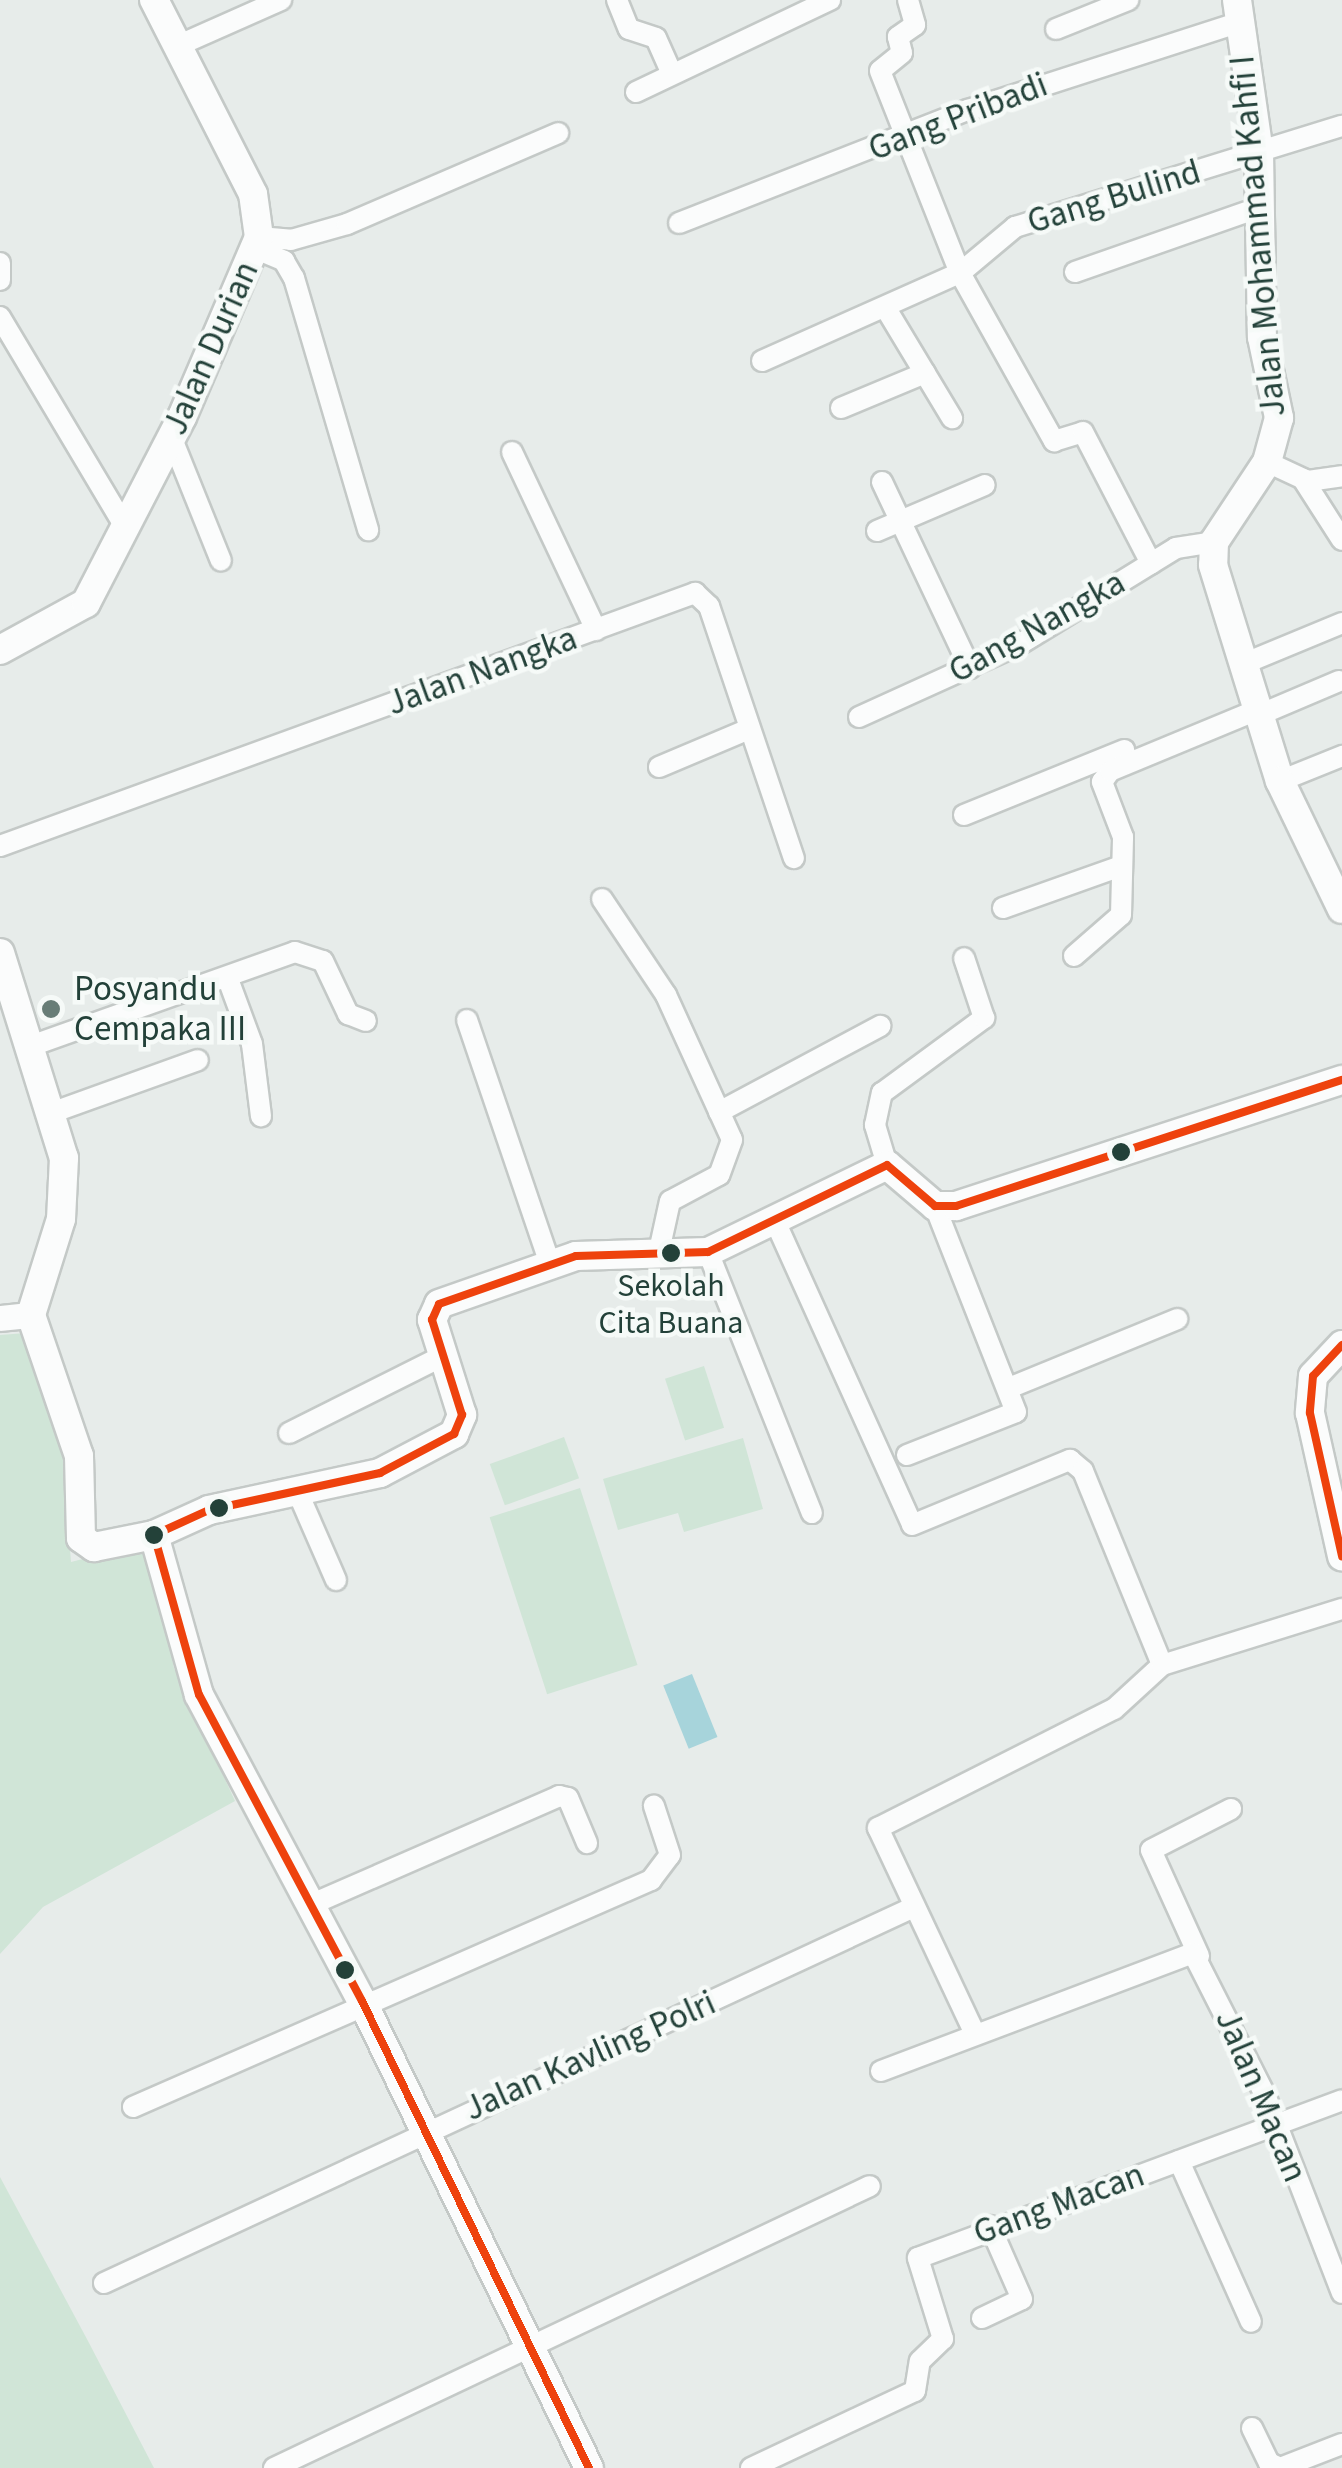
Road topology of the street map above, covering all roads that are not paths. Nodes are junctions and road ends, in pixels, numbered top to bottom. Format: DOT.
graph roads {
  1 [pos="154,0"];
  2 [pos="281,0"];
  3 [pos="617,0"];
  4 [pos="830,0"];
  5 [pos="908,0"];
  6 [pos="1128,0"];
  7 [pos="1238,11"];
  8 [pos="1056,29"];
  9 [pos="177,46"];
  10 [pos="672,74"];
  11 [pos="636,92"];
  12 [pos="1342,126"];
  13 [pos="558,133"];
  14 [pos="902,138"];
  15 [pos="1259,152"];
  16 [pos="1258,208"];
  17 [pos="680,222"];
  18 [pos="257,242"];
  19 [pos="0,264"];
  20 [pos="1076,272"];
  21 [pos="960,273"];
  22 [pos="0,280"];
  23 [pos="885,307"];
  24 [pos="2,325"];
  25 [pos="762,362"];
  26 [pos="924,373"];
  27 [pos="842,408"];
  28 [pos="952,418"];
  29 [pos="172,439"];
  30 [pos="512,452"];
  31 [pos="1266,462"];
  32 [pos="1342,476"];
  33 [pos="1303,479"];
  34 [pos="882,482"];
  35 [pos="986,485"];
  36 [pos="904,520"];
  37 [pos="127,530"];
  38 [pos="368,530"];
  39 [pos="877,532"];
  40 [pos="1342,540"];
  41 [pos="1214,542"];
  42 [pos="221,561"];
  43 [pos="1151,563"];
  44 [pos="1342,623"];
  45 [pos="596,630"];
  46 [pos="1,647"];
  47 [pos="1248,662"];
  48 [pos="970,668"];
  49 [pos="1339,681"];
  50 [pos="1257,708"];
  51 [pos="859,717"];
  52 [pos="748,730"];
  53 [pos="1342,756"];
  54 [pos="660,766"];
  55 [pos="1280,781"];
  56 [pos="964,815"];
  57 [pos="0,846"];
  58 [pos="794,858"];
  59 [pos="1118,866"];
  60 [pos="602,898"];
  61 [pos="1002,908"];
  62 [pos="1342,909"];
  63 [pos="0,953"];
  64 [pos="1074,956"];
  65 [pos="964,958"];
  66 [pos="228,978"];
  67 [pos="467,1020"];
  68 [pos="366,1022"];
  69 [pos="880,1026"];
  70 [pos="28,1047"];
  71 [pos="198,1060"];
  72 [pos="1342,1080"];
  73 [pos="719,1112"];
  74 [pos="51,1114"];
  75 [pos="261,1116"];
  76 [pos="886,1165"];
  77 [pos="936,1206"];
  78 [pos="776,1222"];
  79 [pos="659,1250"];
  80 [pos="708,1252"];
  81 [pos="550,1264"];
  82 [pos="30,1315"];
  83 [pos="0,1318"];
  84 [pos="1177,1319"];
  85 [pos="1342,1345"];
  86 [pos="443,1356"];
  87 [pos="1010,1388"];
  88 [pos="289,1434"];
  89 [pos="907,1455"];
  90 [pos="298,1493"];
  91 [pos="1336,1509"];
  92 [pos="812,1513"];
  93 [pos="154,1534"];
  94 [pos="1342,1556"];
  95 [pos="336,1580"];
  96 [pos="1342,1609"];
  97 [pos="1162,1665"];
  98 [pos="654,1806"];
  99 [pos="1231,1809"];
  100 [pos="587,1843"];
  101 [pos="310,1905"];
  102 [pos="914,1907"];
  103 [pos="1199,1956"];
  104 [pos="362,2001"];
  105 [pos="975,2034"];
  106 [pos="881,2071"];
  107 [pos="1342,2100"];
  108 [pos="133,2108"];
  109 [pos="1276,2123"];
  110 [pos="426,2130"];
  111 [pos="1179,2160"];
  112 [pos="870,2186"];
  113 [pos="990,2226"];
  114 [pos="104,2284"];
  115 [pos="1342,2293"];
  116 [pos="982,2318"];
  117 [pos="1251,2322"];
  118 [pos="527,2341"];
  119 [pos="1252,2428"];
  120 [pos="1342,2444"];
  121 [pos="274,2468"];
  122 [pos="590,2468"];
  123 [pos="751,2468"];
  1 -- 9 [label="main road, Jalan Durian"];
  2 -- 9 [label="street"];
  3 -- 10 [label="street"];
  4 -- 10 [label="street"];
  5 -- 14 [label="street"];
  6 -- 8 [label="street"];
  7 -- 14 [label="street, Gang Pribadi"];
  7 -- 15 [label="main road, Jalan Mohammad Kahfi I"];
  9 -- 18 [label="main road, Jalan Durian"];
  10 -- 11 [label="street"];
  12 -- 15 [label="street, Gang Bulind"];
  13 -- 18 [label="street"];
  14 -- 17 [label="street, Gang Pribadi"];
  14 -- 21 [label="street"];
  15 -- 16 [label="main road, Jalan Mohammad Kahfi I"];
  15 -- 21 [label="street, Gang Bulind"];
  16 -- 20 [label="street"];
  16 -- 31 [label="main road, Jalan Mohammad Kahfi I"];
  18 -- 29 [label="main road, Jalan Durian"];
  18 -- 38 [label="street"];
  19 -- 22 [label="street"];
  21 -- 23 [label="street, Gang Bulind"];
  21 -- 43 [label="street"];
  23 -- 25 [label="street, Gang Bulind"];
  23 -- 26 [label="street"];
  24 -- 37 [label="street"];
  26 -- 27 [label="street"];
  26 -- 28 [label="street"];
  29 -- 37 [label="main road, Jalan Durian"];
  29 -- 42 [label="street"];
  30 -- 45 [label="street"];
  31 -- 33 [label="street"];
  31 -- 41 [label="main road, Jalan Mohammad Kahfi I"];
  32 -- 33 [label="street"];
  33 -- 40 [label="street"];
  34 -- 36 [label="street"];
  35 -- 36 [label="street"];
  36 -- 39 [label="street"];
  36 -- 48 [label="street"];
  37 -- 46 [label="main road, Jalan Durian"];
  41 -- 43 [label="street, Gang Nangka"];
  41 -- 47 [label="main road"];
  43 -- 48 [label="street, Gang Nangka"];
  44 -- 47 [label="street"];
  45 -- 52 [label="street, Jalan Nangka"];
  45 -- 57 [label="street, Jalan Nangka"];
  47 -- 50 [label="main road"];
  48 -- 51 [label="street, Gang Nangka"];
  49 -- 50 [label="street"];
  50 -- 55 [label="main road"];
  50 -- 56 [label="street"];
  50 -- 59 [label="street"];
  52 -- 54 [label="street"];
  52 -- 58 [label="street, Jalan Nangka"];
  53 -- 55 [label="street"];
  55 -- 62 [label="main road"];
  59 -- 61 [label="street"];
  59 -- 64 [label="street"];
  60 -- 73 [label="street"];
  63 -- 70 [label="main road"];
  65 -- 76 [label="street"];
  66 -- 68 [label="street"];
  66 -- 70 [label="street"];
  66 -- 75 [label="street"];
  67 -- 81 [label="street"];
  69 -- 73 [label="street"];
  70 -- 74 [label="main road"];
  71 -- 74 [label="street"];
  72 -- 77 [label="main road"];
  73 -- 79 [label="street"];
  74 -- 82 [label="main road"];
  76 -- 77 [label="main road"];
  76 -- 78 [label="main road"];
  77 -- 87 [label="street"];
  78 -- 80 [label="main road"];
  78 -- 97 [label="street"];
  79 -- 80 [label="main road"];
  79 -- 81 [label="main road"];
  80 -- 92 [label="street"];
  81 -- 86 [label="main road"];
  82 -- 83 [label="street"];
  82 -- 93 [label="main road"];
  84 -- 87 [label="street"];
  85 -- 91 [label="main road"];
  86 -- 88 [label="street"];
  86 -- 90 [label="main road"];
  87 -- 89 [label="street"];
  90 -- 93 [label="main road"];
  90 -- 95 [label="street"];
  91 -- 94 [label="main road"];
  93 -- 101 [label="main road"];
  96 -- 97 [label="street"];
  97 -- 102 [label="street"];
  98 -- 104 [label="street"];
  99 -- 103 [label="street, Jalan Macan"];
  100 -- 101 [label="street"];
  101 -- 104 [label="main road"];
  102 -- 105 [label="street"];
  102 -- 110 [label="street, Jalan Kavling Polri"];
  103 -- 105 [label="street"];
  103 -- 109 [label="street, Jalan Macan"];
  104 -- 108 [label="street"];
  104 -- 110 [label="main road"];
  105 -- 106 [label="street"];
  107 -- 109 [label="street, Gang Macan"];
  109 -- 111 [label="street, Gang Macan"];
  109 -- 115 [label="street, Jalan Macan"];
  110 -- 114 [label="street, Jalan Kavling Polri"];
  110 -- 118 [label="main road"];
  111 -- 113 [label="street, Gang Macan"];
  111 -- 117 [label="street"];
  112 -- 118 [label="street"];
  113 -- 116 [label="street"];
  113 -- 123 [label="street, Gang Macan"];
  118 -- 121 [label="street"];
  118 -- 122 [label="main road"];
  119 -- 120 [label="street"];
}
